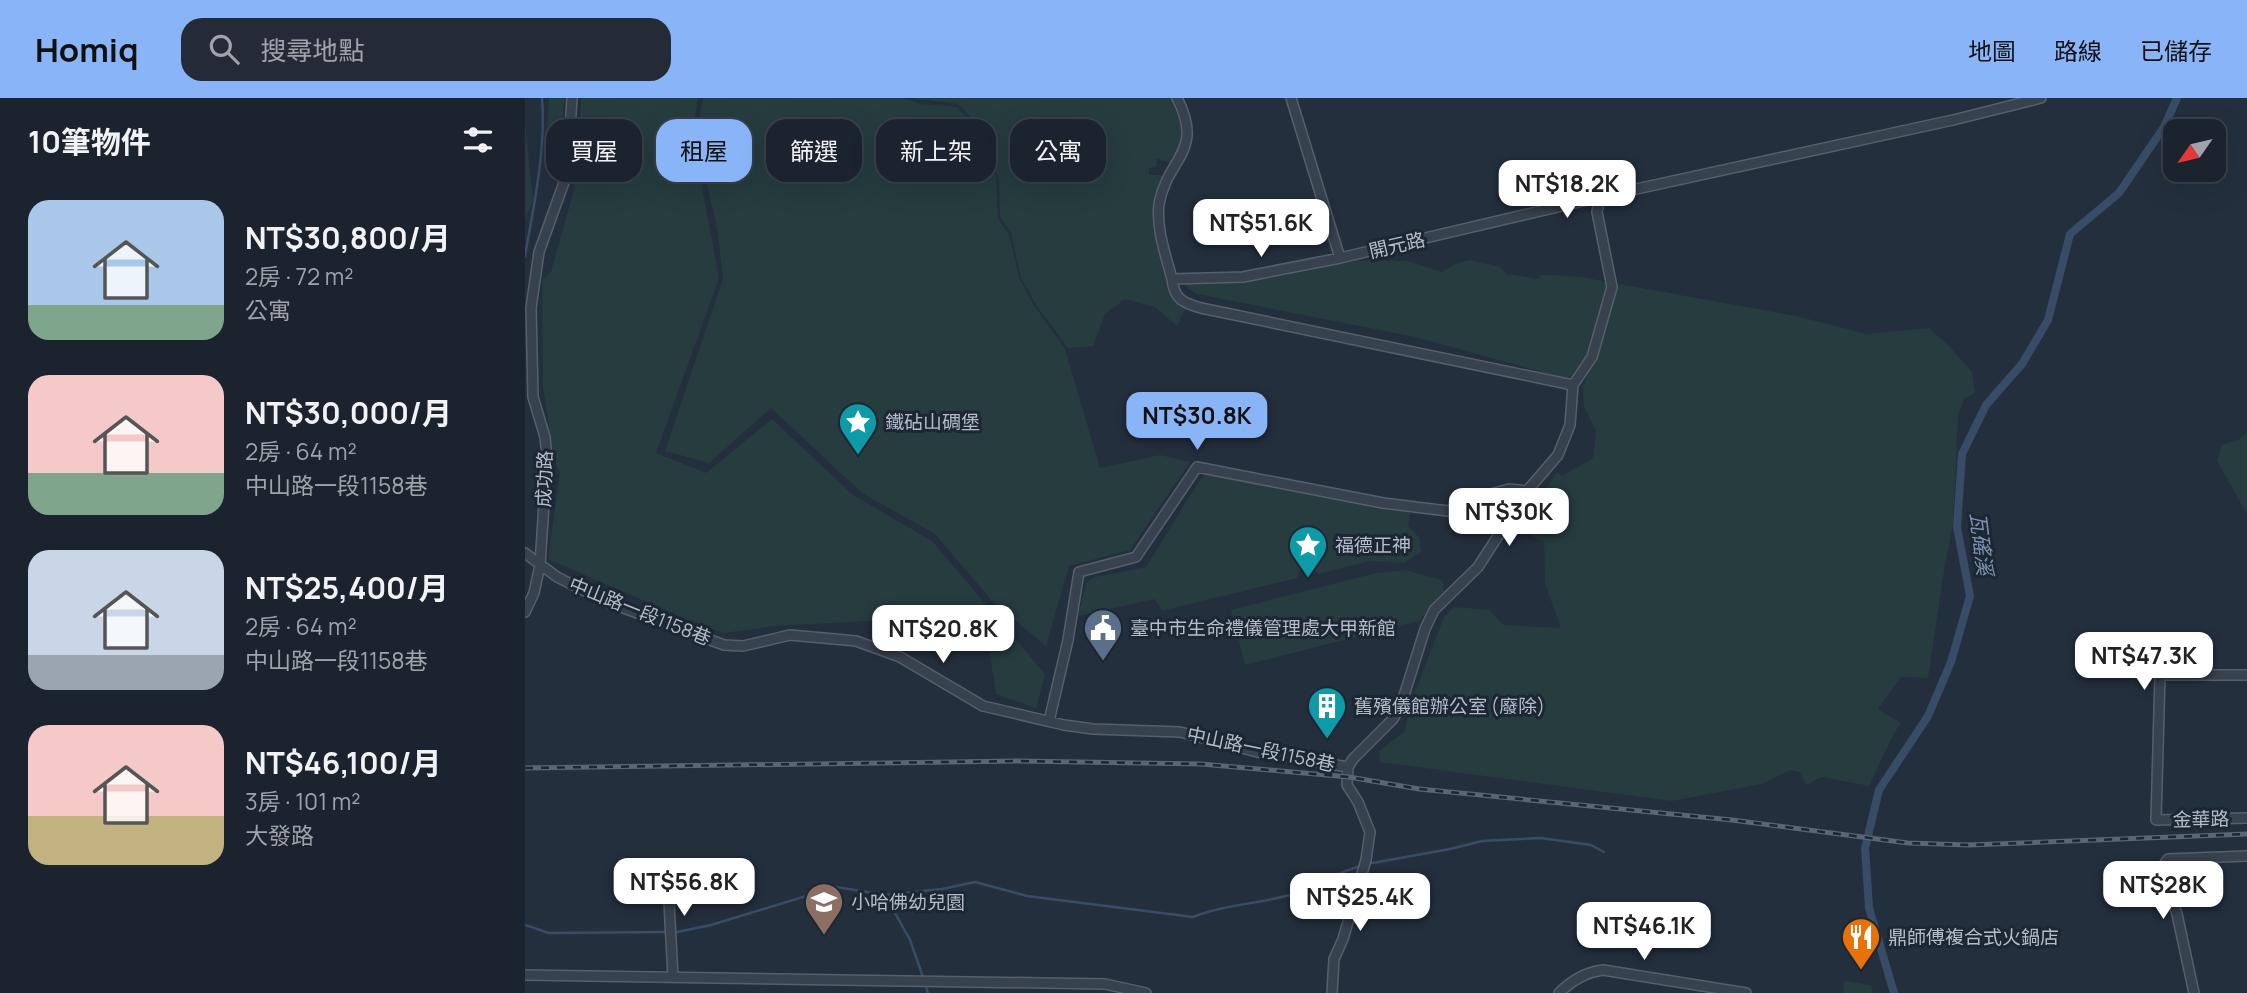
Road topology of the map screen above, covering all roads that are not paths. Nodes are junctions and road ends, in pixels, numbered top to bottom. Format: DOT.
graph roads {
  1 [pos="572,98"];
  2 [pos="1177,98"];
  3 [pos="1291,98"];
  4 [pos="2041,98"];
  5 [pos="1609,195"];
  6 [pos="1340,258"];
  7 [pos="1172,279"];
  8 [pos="1573,385"];
  9 [pos="1527,491"];
  10 [pos="525,553"];
  11 [pos="540,565"];
  12 [pos="525,612"];
  13 [pos="2247,675"];
  14 [pos="1049,721"];
  15 [pos="1348,767"];
  16 [pos="2247,818"];
  17 [pos="2247,856"];
  18 [pos="660,864"];
  19 [pos="525,975"];
  20 [pos="673,977"];
  21 [pos="1146,993"];
  22 [pos="1332,993"];
  23 [pos="1559,993"];
  24 [pos="1746,993"];
  25 [pos="2194,993"];
  1 -- 11 [label="street, 成功路"];
  2 -- 7 [label="street"];
  3 -- 6 [label="street"];
  4 -- 5 [label="street, 開元路"];
  5 -- 6 [label="street, 開元路"];
  5 -- 8 [label="street, 中山路一段1158巷"];
  6 -- 7 [label="street, 開元路"];
  7 -- 8 [label="street"];
  8 -- 9 [label="street, 中山路一段1158巷"];
  9 -- 14 [label="street"];
  9 -- 15 [label="street, 中山路一段1158巷"];
  10 -- 11 [label="street, 中山路一段1158巷"];
  11 -- 12 [label="street, 成功路"];
  11 -- 14 [label="street, 中山路一段1158巷"];
  13 -- 16 [label="street, 金華路"];
  14 -- 15 [label="street, 中山路一段1158巷"];
  15 -- 22 [label="street, 中山路一段1158巷"];
  17 -- 25 [label="street"];
  18 -- 20 [label="street"];
  19 -- 20 [label="street"];
  20 -- 21 [label="street"];
  23 -- 24 [label="street"];
}
